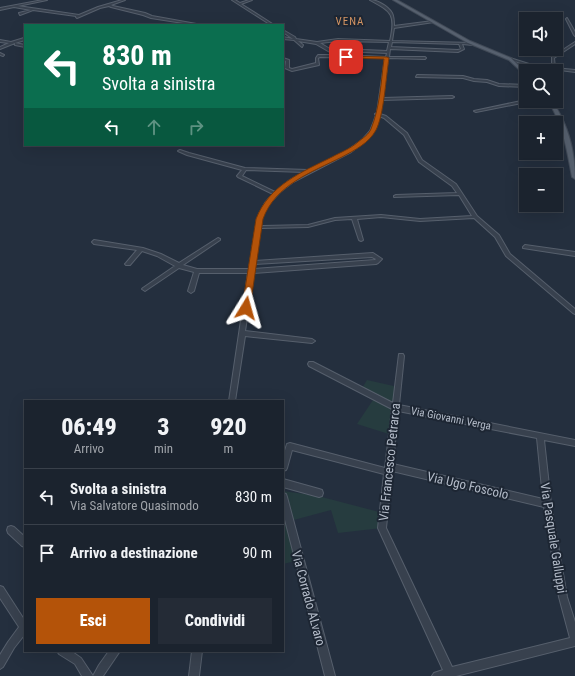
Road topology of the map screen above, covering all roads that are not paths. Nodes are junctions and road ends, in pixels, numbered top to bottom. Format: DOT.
graph roads {
  1 [pos="46,0"];
  2 [pos="114,0"];
  3 [pos="124,0"];
  4 [pos="233,0"];
  5 [pos="251,0"];
  6 [pos="371,0"];
  7 [pos="395,0"];
  8 [pos="120,1"];
  9 [pos="240,4"];
  10 [pos="109,5"];
  11 [pos="12,6"];
  12 [pos="0,9"];
  13 [pos="33,9"];
  14 [pos="20,14"];
  15 [pos="567,19"];
  16 [pos="433,22"];
  17 [pos="195,24"];
  18 [pos="271,24"];
  19 [pos="393,27"];
  20 [pos="574,30"];
  21 [pos="284,32"];
  22 [pos="575,35"];
  23 [pos="284,38"];
  24 [pos="24,39"];
  25 [pos="295,39"];
  26 [pos="0,40"];
  27 [pos="391,42"];
  28 [pos="11,43"];
  29 [pos="16,43"];
  30 [pos="318,43"];
  31 [pos="575,43"];
  32 [pos="460,44"];
  33 [pos="473,44"];
  34 [pos="24,46"];
  35 [pos="302,46"];
  36 [pos="0,48"];
  37 [pos="390,48"];
  38 [pos="340,50"];
  39 [pos="388,52"];
  40 [pos="339,56"];
  41 [pos="387,58"];
  42 [pos="425,58"];
  43 [pos="284,59"];
  44 [pos="510,59"];
  45 [pos="524,64"];
  46 [pos="554,64"];
  47 [pos="517,65"];
  48 [pos="563,69"];
  49 [pos="575,71"];
  50 [pos="417,76"];
  51 [pos="519,86"];
  52 [pos="452,97"];
  53 [pos="381,99"];
  54 [pos="519,102"];
  55 [pos="556,108"];
  56 [pos="476,111"];
  57 [pos="377,114"];
  58 [pos="180,151"];
  59 [pos="246,169"];
  60 [pos="309,171"];
  61 [pos="575,177"];
  62 [pos="275,193"];
  63 [pos="460,194"];
  64 [pos="396,196"];
  65 [pos="475,217"];
  66 [pos="354,218"];
  67 [pos="264,227"];
  68 [pos="218,239"];
  69 [pos="361,240"];
  70 [pos="94,242"];
  71 [pos="525,247"];
  72 [pos="141,249"];
  73 [pos="575,254"];
  74 [pos="252,263"];
  75 [pos="128,264"];
  76 [pos="178,265"];
  77 [pos="198,271"];
  78 [pos="251,271"];
  79 [pos="145,289"];
  80 [pos="191,291"];
  81 [pos="575,312"];
  82 [pos="242,333"];
  83 [pos="312,341"];
  84 [pos="401,356"];
  85 [pos="311,364"];
  86 [pos="232,400"];
  87 [pos="395,407"];
  88 [pos="540,436"];
  89 [pos="575,443"];
  90 [pos="284,465"];
  91 [pos="388,469"];
  92 [pos="284,483"];
  93 [pos="319,493"];
  94 [pos="284,501"];
  95 [pos="547,504"];
  96 [pos="11,530"];
  97 [pos="24,542"];
  98 [pos="0,590"];
  99 [pos="24,628"];
  100 [pos="575,639"];
  101 [pos="64,652"];
  102 [pos="113,652"];
  103 [pos="197,652"];
  104 [pos="0,664"];
  105 [pos="449,672"];
  106 [pos="88,676"];
  107 [pos="98,676"];
  108 [pos="194,676"];
  109 [pos="330,676"];
  110 [pos="437,676"];
  1 -- 11 [label="street"];
  2 -- 8 [label="street"];
  3 -- 8 [label="street"];
  4 -- 9 [label="street"];
  5 -- 9 [label="street"];
  6 -- 19 [label="street"];
  7 -- 16 [label="main road"];
  8 -- 10 [label="street"];
  9 -- 18 [label="street"];
  10 -- 13 [label="street"];
  10 -- 17 [label="street"];
  11 -- 12 [label="street"];
  11 -- 13 [label="street"];
  13 -- 14 [label="street"];
  15 -- 20 [label="street"];
  16 -- 19 [label="street"];
  16 -- 33 [label="main road"];
  19 -- 27 [label="street"];
  20 -- 22 [label="street"];
  21 -- 25 [label="street"];
  23 -- 25 [label="street"];
  24 -- 29 [label="street"];
  25 -- 30 [label="street"];
  25 -- 35 [label="street"];
  26 -- 28 [label="street"];
  27 -- 30 [label="street"];
  27 -- 32 [label="street"];
  27 -- 37 [label="street"];
  28 -- 29 [label="street"];
  28 -- 36 [label="street"];
  29 -- 34 [label="street"];
  30 -- 40 [label="street"];
  31 -- 46 [label="street"];
  32 -- 33 [label="street"];
  32 -- 37 [label="street"];
  33 -- 44 [label="main road"];
  37 -- 39 [label="street"];
  38 -- 39 [label="street"];
  39 -- 41 [label="street"];
  40 -- 41 [label="street"];
  40 -- 43 [label="street"];
  41 -- 42 [label="street"];
  41 -- 53 [label="street"];
  44 -- 45 [label="street"];
  44 -- 47 [label="main road"];
  48 -- 49 [label="street"];
  50 -- 51 [label="street"];
  52 -- 53 [label="street"];
  53 -- 57 [label="street"];
  54 -- 56 [label="street"];
  55 -- 61 [label="main road"];
  57 -- 60 [label="street"];
  57 -- 63 [label="street"];
  58 -- 59 [label="street"];
  59 -- 60 [label="street"];
  59 -- 62 [label="street"];
  60 -- 62 [label="street"];
  62 -- 74 [label="street"];
  63 -- 64 [label="street"];
  63 -- 65 [label="street"];
  65 -- 66 [label="street"];
  65 -- 81 [label="street"];
  66 -- 67 [label="street"];
  66 -- 69 [label="street"];
  68 -- 76 [label="street"];
  70 -- 72 [label="street"];
  71 -- 73 [label="street"];
  72 -- 75 [label="street"];
  72 -- 76 [label="street"];
  74 -- 78 [label="street"];
  74 -- 78 [label="street"];
  76 -- 77 [label="street"];
  76 -- 79 [label="street"];
  77 -- 78 [label="street"];
  77 -- 80 [label="street"];
  78 -- 82 [label="street"];
  82 -- 83 [label="street"];
  82 -- 86 [label="street"];
  84 -- 87 [label="street, Via Francesco Petrarca"];
  85 -- 87 [label="street, Via Giovanni Verga"];
  87 -- 88 [label="street, Via Giovanni Verga"];
  87 -- 91 [label="street, Via Francesco Petrarca"];
  88 -- 89 [label="street, Via Giovanni Verga"];
  88 -- 95 [label="street, Via Pasquale Galluppi"];
  90 -- 91 [label="street, Via Ugo Foscolo"];
  91 -- 95 [label="street, Via Ugo Foscolo"];
  91 -- 105 [label="street, Via Francesco Petrarca"];
  92 -- 93 [label="street"];
  94 -- 109 [label="street, Via Corrado ALvaro"];
  95 -- 100 [label="street, Via Pasquale Galluppi"];
  96 -- 97 [label="street"];
  98 -- 99 [label="street"];
  99 -- 104 [label="street"];
  100 -- 105 [label="street"];
  101 -- 106 [label="street"];
  102 -- 107 [label="street"];
  103 -- 108 [label="street"];
  105 -- 110 [label="street"];
}
